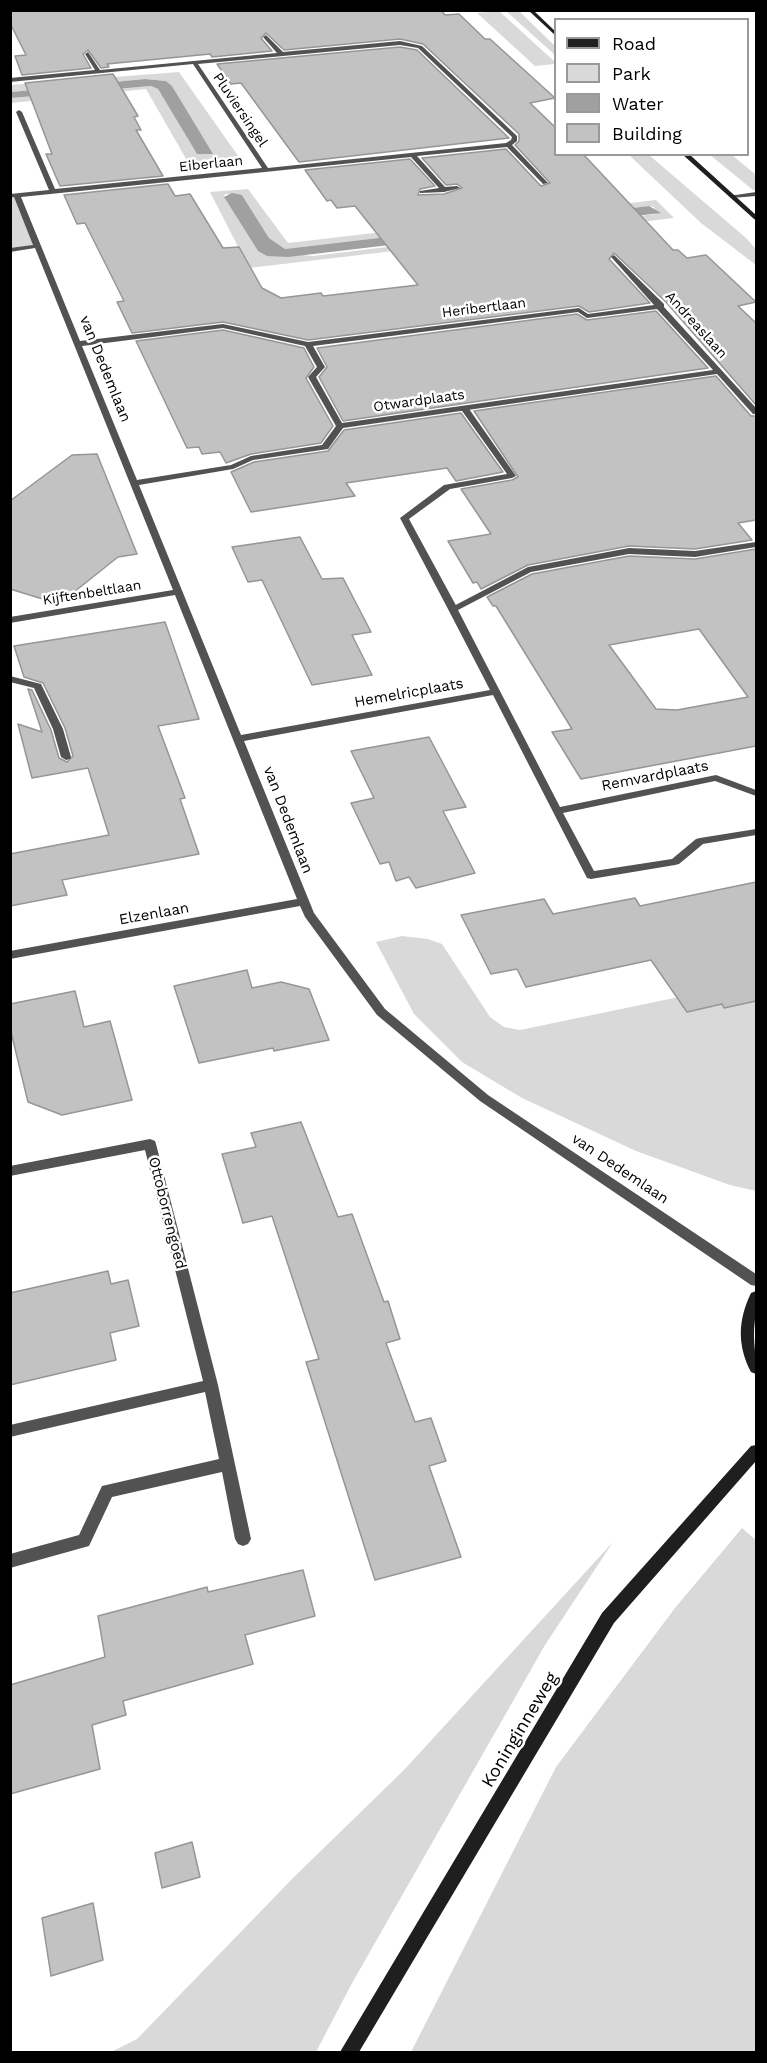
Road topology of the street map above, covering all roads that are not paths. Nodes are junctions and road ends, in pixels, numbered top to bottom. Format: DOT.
graph roads {
  1 [pos="530,10"];
  2 [pos="554,34"];
  3 [pos="266,37"];
  4 [pos="88,54"];
  5 [pos="280,54"];
  6 [pos="194,62"];
  7 [pos="98,71"];
  8 [pos="10,80"];
  9 [pos="19,112"];
  10 [pos="508,145"];
  11 [pos="413,155"];
  12 [pos="686,156"];
  13 [pos="266,170"];
  14 [pos="545,183"];
  15 [pos="457,188"];
  16 [pos="444,189"];
  17 [pos="53,192"];
  18 [pos="422,192"];
  19 [pos="756,194"];
  20 [pos="14,196"];
  21 [pos="732,196"];
  22 [pos="756,218"];
  23 [pos="37,246"];
  24 [pos="10,249"];
  25 [pos="614,257"];
  26 [pos="661,306"];
  27 [pos="77,344"];
  28 [pos="308,344"];
  29 [pos="720,371"];
  30 [pos="464,408"];
  31 [pos="756,412"];
  32 [pos="340,426"];
  33 [pos="133,483"];
  34 [pos="756,544"];
  35 [pos="177,592"];
  36 [pos="453,609"];
  37 [pos="10,620"];
  38 [pos="10,679"];
  39 [pos="496,692"];
  40 [pos="237,739"];
  41 [pos="66,757"];
  42 [pos="756,793"];
  43 [pos="557,811"];
  44 [pos="756,832"];
  45 [pos="302,902"];
  46 [pos="10,955"];
  47 [pos="10,1171"];
  48 [pos="756,1281"];
  49 [pos="756,1298"];
  50 [pos="756,1368"];
  51 [pos="211,1385"];
  52 [pos="10,1431"];
  53 [pos="756,1451"];
  54 [pos="226,1464"];
  55 [pos="243,1539"];
  56 [pos="10,1561"];
  57 [pos="349,2052"];
  1 -- 2 [label="main road"];
  3 -- 5 [label="street"];
  4 -- 7 [label="street"];
  5 -- 6 [label="street"];
  5 -- 10 [label="street"];
  6 -- 7 [label="street"];
  6 -- 13 [label="street, Pluviersingel"];
  7 -- 8 [label="street"];
  9 -- 17 [label="street"];
  10 -- 11 [label="street, Eiberlaan"];
  10 -- 14 [label="street"];
  11 -- 13 [label="street, Eiberlaan"];
  11 -- 16 [label="street"];
  12 -- 21 [label="main road"];
  13 -- 17 [label="street, Eiberlaan"];
  15 -- 16 [label="street"];
  16 -- 18 [label="street"];
  17 -- 20 [label="street, Eiberlaan"];
  19 -- 21 [label="street"];
  20 -- 23 [label="street, van Dedemlaan"];
  21 -- 22 [label="main road"];
  23 -- 24 [label="street"];
  23 -- 27 [label="street, van Dedemlaan"];
  25 -- 26 [label="street, Andreaslaan"];
  26 -- 28 [label="street, Heribertlaan"];
  26 -- 29 [label="street, Andreaslaan"];
  27 -- 28 [label="street, Heribertlaan"];
  27 -- 33 [label="street, van Dedemlaan"];
  28 -- 32 [label="street"];
  29 -- 30 [label="street, Otwardplaats"];
  29 -- 31 [label="street, Andreaslaan"];
  30 -- 32 [label="street, Otwardplaats"];
  30 -- 36 [label="street, Hemelricplaats"];
  32 -- 33 [label="street"];
  33 -- 35 [label="street, van Dedemlaan"];
  34 -- 36 [label="street"];
  35 -- 37 [label="street, Kijftenbeltlaan"];
  35 -- 40 [label="street, van Dedemlaan"];
  36 -- 39 [label="street, Hemelricplaats"];
  38 -- 41 [label="street"];
  39 -- 40 [label="street, Hemelricplaats"];
  39 -- 43 [label="street"];
  40 -- 45 [label="street, van Dedemlaan"];
  42 -- 43 [label="street, Remvardplaats"];
  43 -- 44 [label="street"];
  45 -- 46 [label="street, Elzenlaan"];
  45 -- 48 [label="street, van Dedemlaan"];
  47 -- 51 [label="street, Ottoborrengoed"];
  49 -- 50 [label="main road"];
  51 -- 52 [label="street"];
  51 -- 54 [label="street, Ottoborrengoed"];
  53 -- 57 [label="main road, Koninginneweg"];
  54 -- 55 [label="street, Ottoborrengoed"];
  54 -- 56 [label="street"];
}
